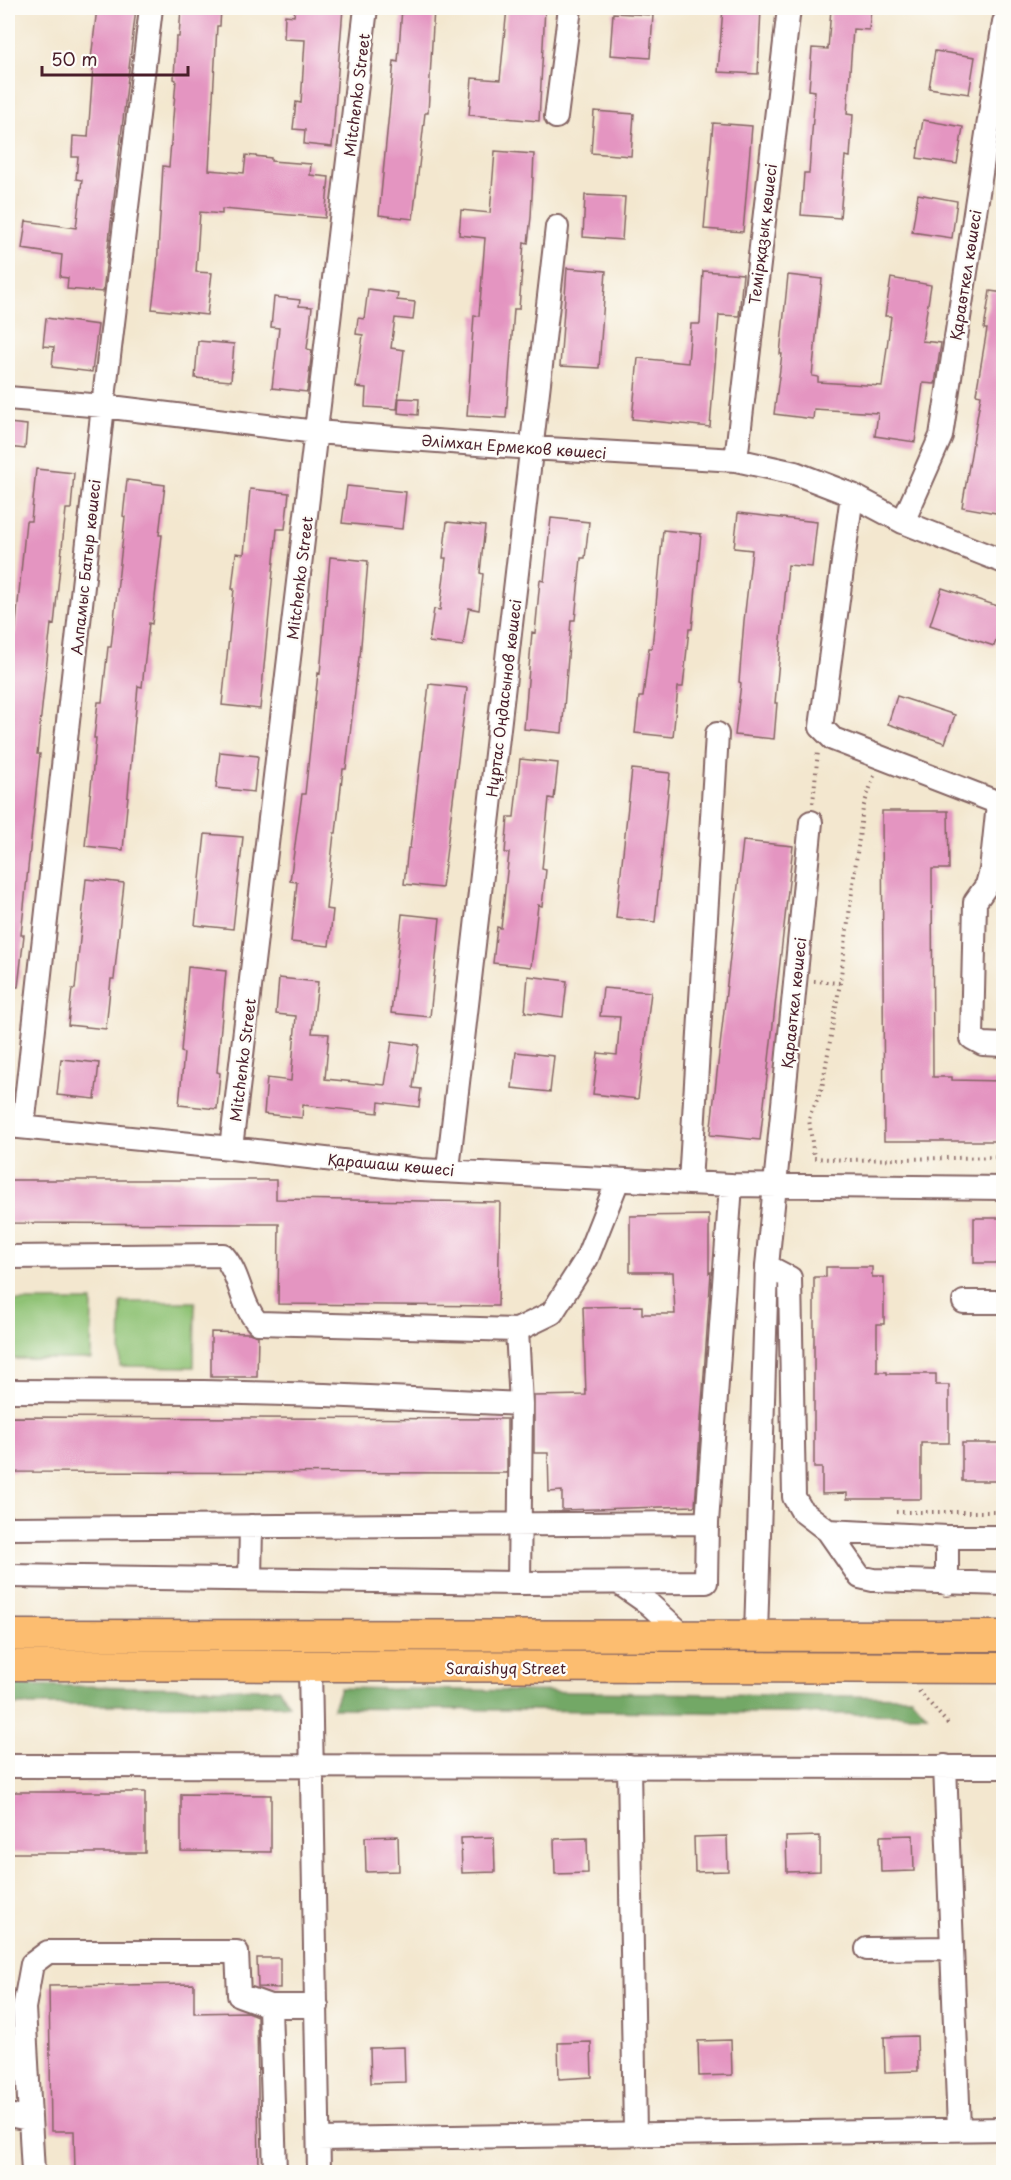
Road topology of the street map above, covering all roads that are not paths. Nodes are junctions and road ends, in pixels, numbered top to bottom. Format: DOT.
graph roads {
  1 [pos="151,8"];
  2 [pos="366,8"];
  3 [pos="570,8"];
  4 [pos="789,8"];
  5 [pos="1004,22"];
  6 [pos="556,117"];
  7 [pos="557,227"];
  8 [pos="8,398"];
  9 [pos="103,406"];
  10 [pos="316,432"];
  11 [pos="531,448"];
  12 [pos="736,460"];
  13 [pos="852,495"];
  14 [pos="903,522"];
  15 [pos="1004,562"];
  16 [pos="717,734"];
  17 [pos="1001,805"];
  18 [pos="811,822"];
  19 [pos="995,885"];
  20 [pos="1004,1045"];
  21 [pos="15,1126"];
  22 [pos="231,1148"];
  23 [pos="448,1169"];
  24 [pos="618,1180"];
  25 [pos="690,1183"];
  26 [pos="775,1184"];
  27 [pos="730,1185"];
  28 [pos="1004,1188"];
  29 [pos="8,1257"];
  30 [pos="767,1266"];
  31 [pos="964,1302"];
  32 [pos="1004,1302"];
  33 [pos="517,1330"];
  34 [pos="8,1391"];
  35 [pos="521,1404"];
  36 [pos="520,1523"];
  37 [pos="707,1523"];
  38 [pos="251,1526"];
  39 [pos="8,1528"];
  40 [pos="828,1532"];
  41 [pos="947,1537"];
  42 [pos="1004,1537"];
  43 [pos="8,1576"];
  44 [pos="250,1579"];
  45 [pos="519,1583"];
  46 [pos="619,1583"];
  47 [pos="947,1584"];
  48 [pos="1004,1584"];
  49 [pos="8,1635"];
  50 [pos="683,1635"];
  51 [pos="756,1635"];
  52 [pos="1004,1636"];
  53 [pos="1004,1647"];
  54 [pos="8,1665"];
  55 [pos="310,1667"];
  56 [pos="463,1667"];
  57 [pos="829,1667"];
  58 [pos="1004,1668"];
  59 [pos="8,1766"];
  60 [pos="312,1766"];
  61 [pos="629,1766"];
  62 [pos="945,1766"];
  63 [pos="1004,1767"];
  64 [pos="952,1948"];
  65 [pos="867,1949"];
  66 [pos="270,2006"];
  67 [pos="316,2006"];
  68 [pos="24,2007"];
  69 [pos="8,2031"];
  70 [pos="18,2117"];
  71 [pos="1004,2128"];
  72 [pos="959,2129"];
  73 [pos="635,2134"];
  74 [pos="319,2139"];
  75 [pos="33,2172"];
  76 [pos="275,2172"];
  77 [pos="320,2172"];
  1 -- 9 [label="street, Алпамыс Батыр көшесі"];
  2 -- 10 [label="street, Mitchenko Street"];
  3 -- 6 [label="street"];
  4 -- 12 [label="street, Темірқазық көшесі"];
  5 -- 14 [label="street, Қараөткел көшесі"];
  7 -- 11 [label="street, Нұртас Оңдасынов көшесі"];
  8 -- 9 [label="street, Әлімхан Ермеков көшесі"];
  9 -- 10 [label="street, Әлімхан Ермеков көшесі"];
  9 -- 21 [label="street, Алпамыс Батыр көшесі"];
  10 -- 11 [label="street, Әлімхан Ермеков көшесі"];
  10 -- 22 [label="street, Mitchenko Street"];
  11 -- 12 [label="street, Әлімхан Ермеков көшесі"];
  11 -- 23 [label="street, Нұртас Оңдасынов көшесі"];
  12 -- 13 [label="street, Әлімхан Ермеков көшесі"];
  13 -- 14 [label="street, Әлімхан Ермеков көшесі"];
  13 -- 17 [label="street"];
  14 -- 15 [label="street, Әлімхан Ермеков көшесі"];
  16 -- 25 [label="street"];
  17 -- 19 [label="street"];
  18 -- 26 [label="street, Қараөткел көшесі"];
  19 -- 20 [label="street"];
  21 -- 22 [label="street, Қарашаш көшесі"];
  22 -- 23 [label="street, Қарашаш көшесі"];
  23 -- 24 [label="street, Қарашаш көшесі"];
  24 -- 25 [label="street, Қарашаш көшесі"];
  24 -- 33 [label="street"];
  25 -- 27 [label="street, Қарашаш көшесі"];
  26 -- 27 [label="street, Қарашаш көшесі"];
  26 -- 28 [label="street, Қарашаш көшесі"];
  26 -- 30 [label="street, Қараөткел көшесі"];
  27 -- 37 [label="street"];
  29 -- 33 [label="street"];
  30 -- 40 [label="street"];
  30 -- 51 [label="street, Қараөткел көшесі"];
  31 -- 32 [label="street"];
  33 -- 35 [label="street"];
  34 -- 35 [label="street"];
  35 -- 36 [label="street"];
  36 -- 37 [label="street"];
  36 -- 38 [label="street"];
  36 -- 45 [label="street"];
  37 -- 46 [label="street"];
  38 -- 39 [label="street"];
  38 -- 44 [label="street"];
  40 -- 41 [label="street"];
  40 -- 47 [label="street"];
  41 -- 42 [label="street"];
  41 -- 47 [label="street"];
  43 -- 44 [label="street"];
  44 -- 45 [label="street"];
  45 -- 46 [label="street"];
  46 -- 50 [label="street"];
  47 -- 48 [label="street"];
  49 -- 50 [label="main road"];
  50 -- 51 [label="main road"];
  51 -- 52 [label="main road"];
  51 -- 56 [label="main road"];
  53 -- 57 [label="main road"];
  54 -- 55 [label="main road, Saraishyq Street"];
  55 -- 56 [label="main road, Saraishyq Street"];
  55 -- 60 [label="street"];
  56 -- 57 [label="main road, Saraishyq Street"];
  57 -- 58 [label="main road, Saraishyq Street"];
  59 -- 60 [label="street"];
  60 -- 61 [label="street"];
  60 -- 67 [label="street"];
  61 -- 62 [label="street"];
  61 -- 73 [label="street"];
  62 -- 63 [label="street"];
  62 -- 64 [label="street"];
  64 -- 65 [label="street"];
  64 -- 72 [label="street"];
  66 -- 67 [label="street"];
  66 -- 68 [label="street"];
  66 -- 76 [label="street"];
  67 -- 74 [label="street"];
  68 -- 69 [label="street"];
  68 -- 70 [label="street"];
  70 -- 75 [label="street"];
  71 -- 72 [label="street"];
  72 -- 73 [label="street"];
  73 -- 74 [label="street"];
  74 -- 77 [label="street"];
}
